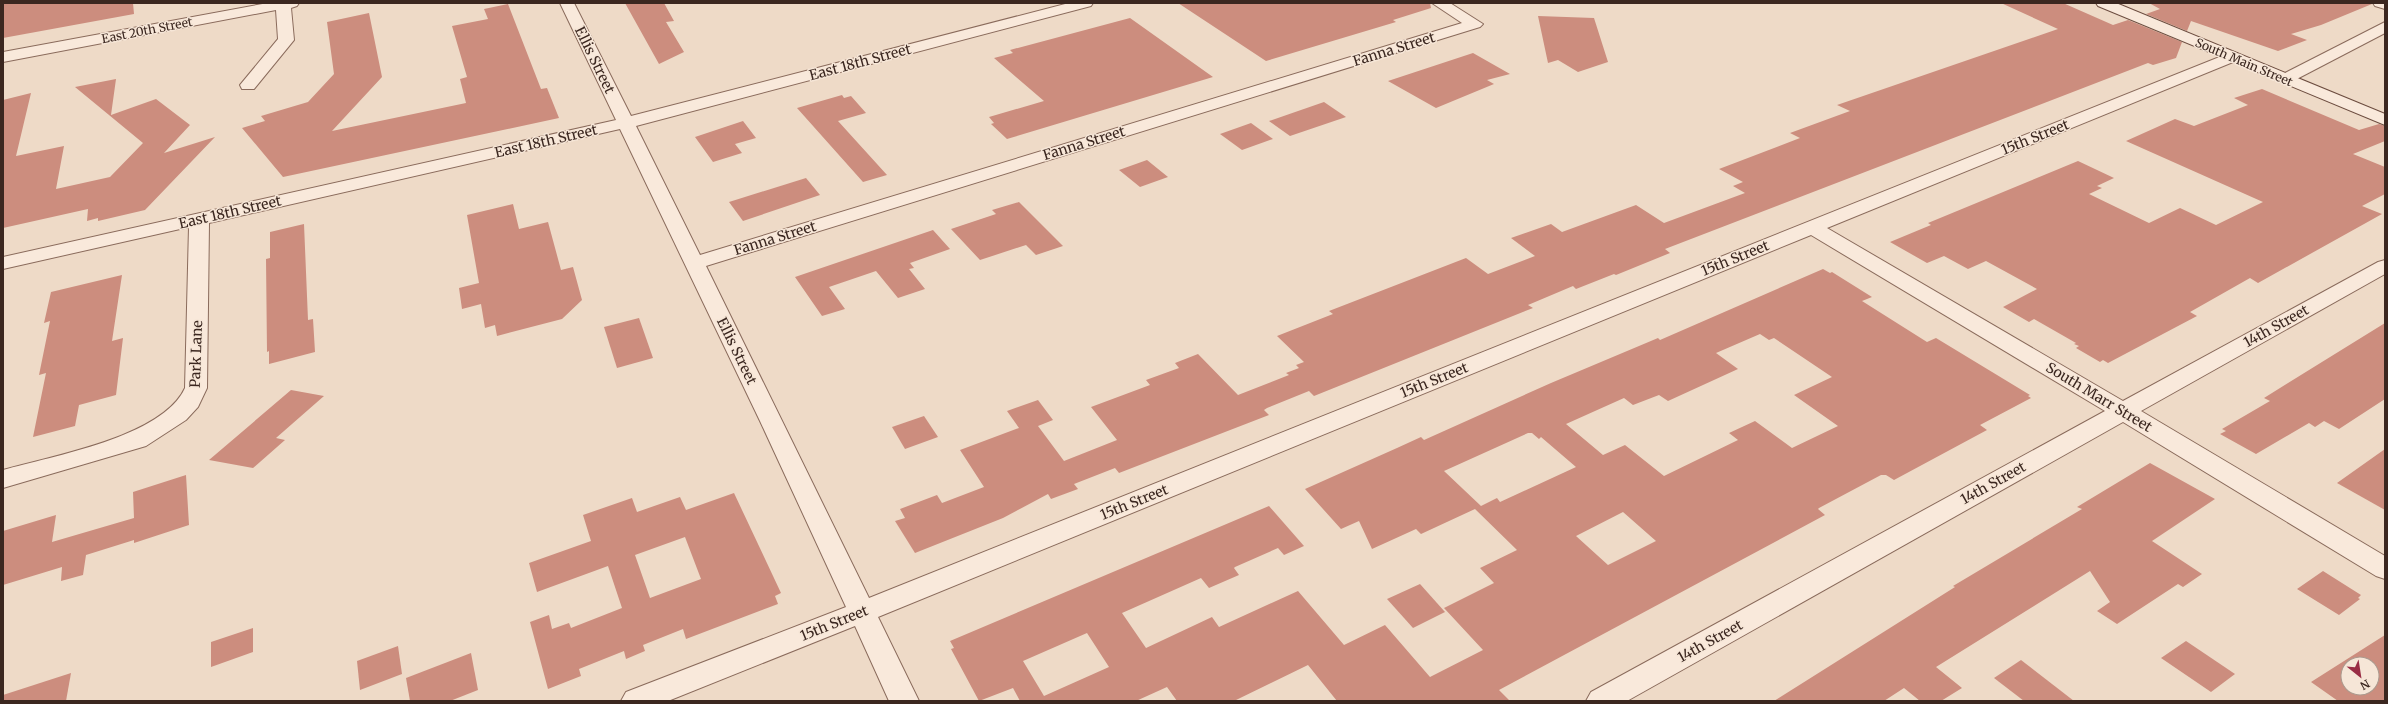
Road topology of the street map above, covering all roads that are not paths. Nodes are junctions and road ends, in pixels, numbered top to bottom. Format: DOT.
graph roads {
  1 [pos="567,3"];
  2 [pos="1086,3"];
  3 [pos="1439,3"];
  4 [pos="2103,3"];
  5 [pos="2380,3"];
  6 [pos="287,4"];
  7 [pos="2385,5"];
  8 [pos="2385,27"];
  9 [pos="2232,56"];
  10 [pos="3,57"];
  11 [pos="2285,78"];
  12 [pos="248,85"];
  13 [pos="2385,120"];
  14 [pos="626,123"];
  15 [pos="199,218"];
  16 [pos="1811,228"];
  17 [pos="3,263"];
  18 [pos="694,263"];
  19 [pos="2385,266"];
  20 [pos="2123,411"];
  21 [pos="3,479"];
  22 [pos="2385,569"];
  23 [pos="862,612"];
  24 [pos="636,701"];
  25 [pos="904,701"];
  26 [pos="1601,701"];
  1 -- 14 [label="street, Ellis Street"];
  2 -- 14 [label="street, East 18th Street"];
  3 -- 18 [label="street, Fanna Street"];
  4 -- 9 [label="street, South Main Street"];
  5 -- 7 [label="street"];
  6 -- 10 [label="street, East 20th Street"];
  6 -- 12 [label="street"];
  8 -- 11 [label="street"];
  9 -- 11 [label="street, South Main Street"];
  9 -- 16 [label="street, 15th Street"];
  11 -- 13 [label="street, South Main Street"];
  14 -- 15 [label="street, East 18th Street"];
  14 -- 18 [label="street, Ellis Street"];
  15 -- 17 [label="street, East 18th Street"];
  15 -- 21 [label="street, Park Lane"];
  16 -- 20 [label="street, South Marr Street"];
  16 -- 23 [label="street, 15th Street"];
  18 -- 23 [label="street, Ellis Street"];
  19 -- 20 [label="street, 14th Street"];
  20 -- 22 [label="street, South Marr Street"];
  20 -- 26 [label="street, 14th Street"];
  23 -- 24 [label="street, 15th Street"];
  23 -- 25 [label="street, Ellis Street"];
}
